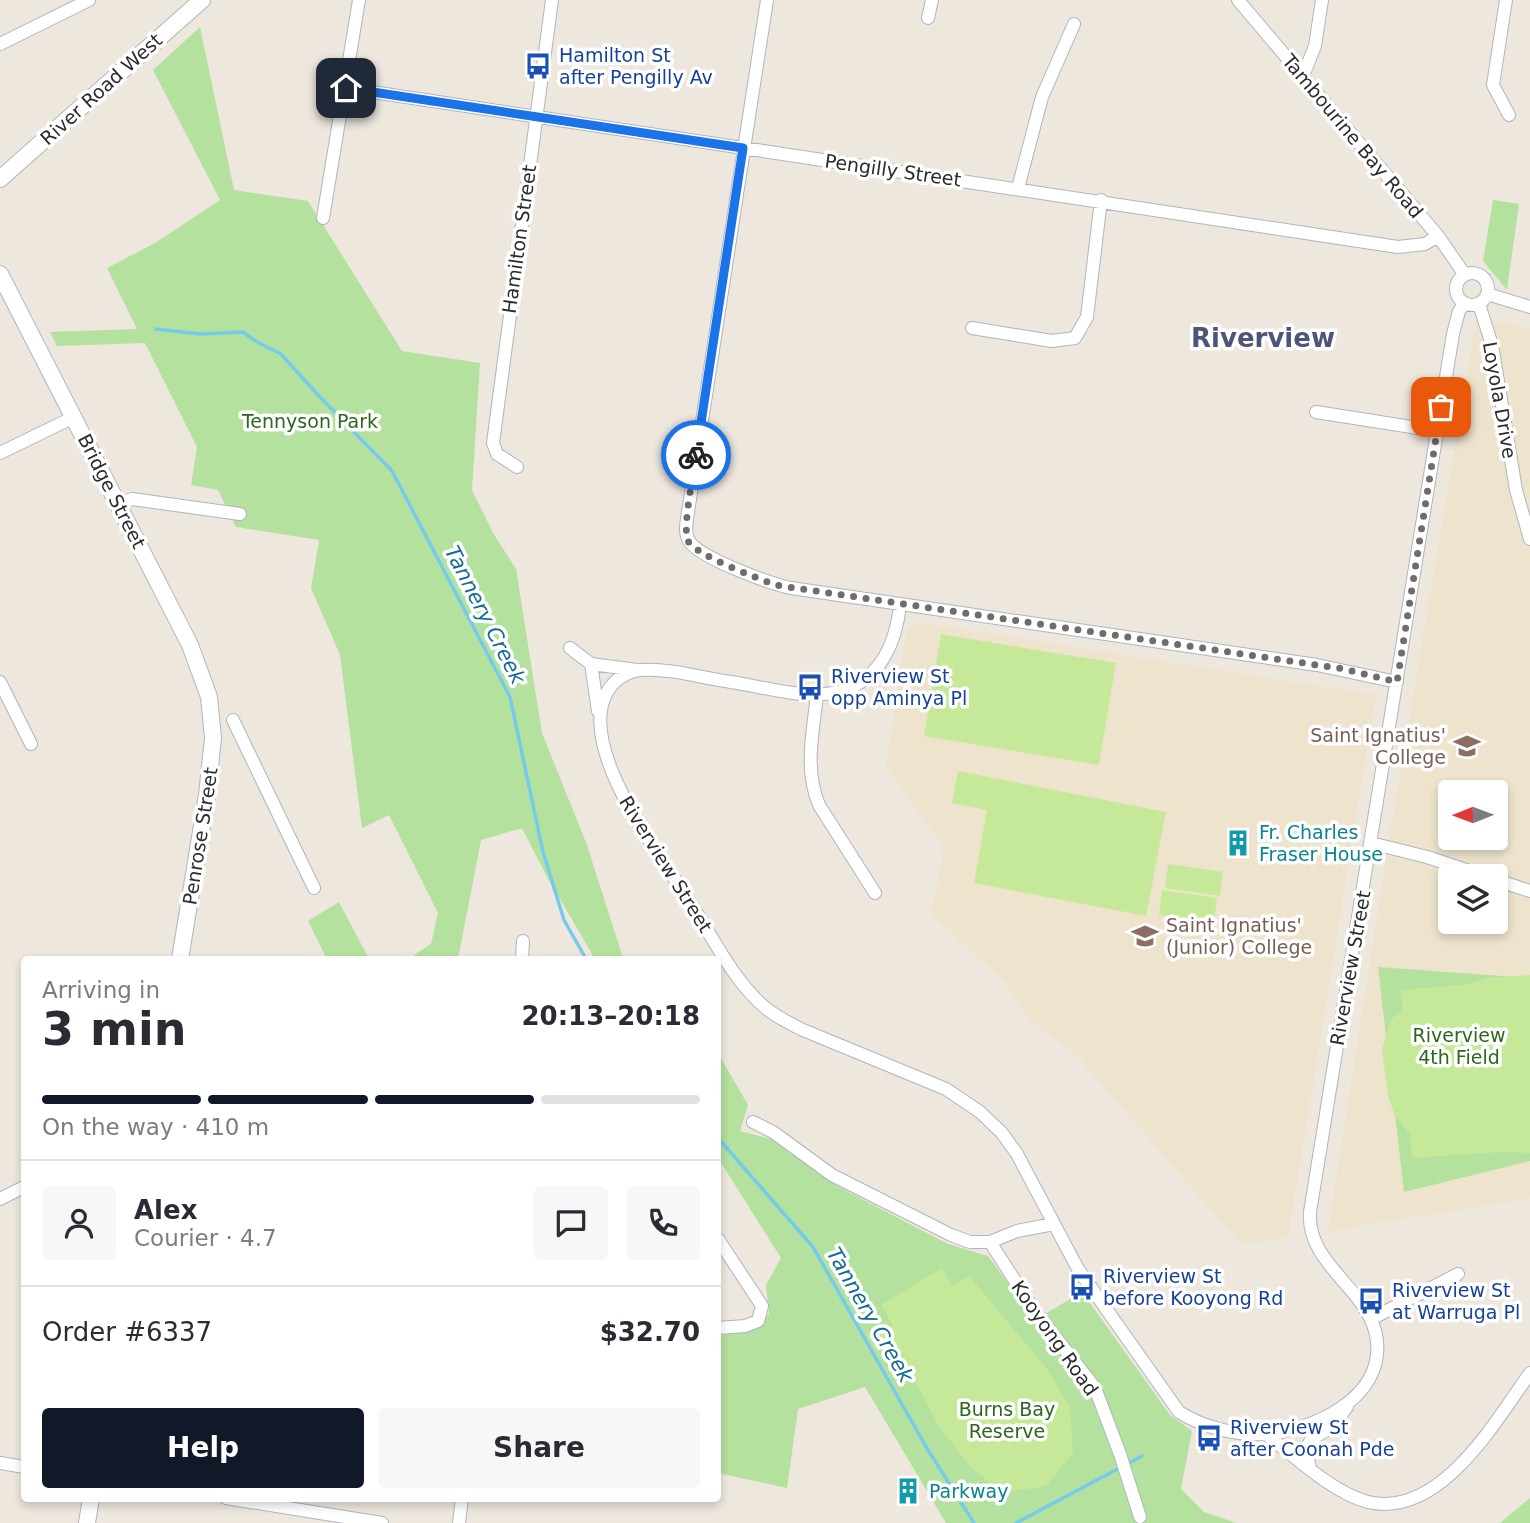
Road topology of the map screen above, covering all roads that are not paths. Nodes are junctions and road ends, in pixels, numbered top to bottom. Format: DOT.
graph roads {
  1 [pos="89,0"];
  2 [pos="202,0"];
  3 [pos="359,0"];
  4 [pos="552,0"];
  5 [pos="767,0"];
  6 [pos="932,0"];
  7 [pos="1238,0"];
  8 [pos="1322,0"];
  9 [pos="1506,0"];
  10 [pos="928,18"];
  11 [pos="1074,24"];
  12 [pos="0,44"];
  13 [pos="1303,76"];
  14 [pos="346,88"];
  15 [pos="1509,115"];
  16 [pos="536,118"];
  17 [pos="743,148"];
  18 [pos="0,179"];
  19 [pos="1018,188"];
  20 [pos="1101,200"];
  21 [pos="323,218"];
  22 [pos="1438,236"];
  23 [pos="0,274"];
  24 [pos="1465,275"];
  25 [pos="1483,299"];
  26 [pos="1465,303"];
  27 [pos="1530,307"];
  28 [pos="972,328"];
  29 [pos="1316,412"];
  30 [pos="74,417"];
  31 [pos="1437,431"];
  32 [pos="0,453"];
  33 [pos="517,467"];
  34 [pos="118,504"];
  35 [pos="240,514"];
  36 [pos="1530,539"];
  37 [pos="900,605"];
  38 [pos="570,648"];
  39 [pos="591,664"];
  40 [pos="640,670"];
  41 [pos="0,682"];
  42 [pos="1397,682"];
  43 [pos="817,695"];
  44 [pos="211,713"];
  45 [pos="600,719"];
  46 [pos="233,720"];
  47 [pos="31,744"];
  48 [pos="1371,843"];
  49 [pos="1448,864"];
  50 [pos="1508,884"];
  51 [pos="314,888"];
  52 [pos="1530,891"];
  53 [pos="875,893"];
  54 [pos="523,941"];
  55 [pos="180,956"];
  56 [pos="522,956"];
  57 [pos="752,1122"];
  58 [pos="21,1188"];
  59 [pos="0,1199"];
  60 [pos="1054,1224"];
  61 [pos="990,1242"];
  62 [pos="721,1244"];
  63 [pos="1458,1274"];
  64 [pos="1371,1319"];
  65 [pos="721,1328"];
  66 [pos="1530,1373"];
  67 [pos="1525,1384"];
  68 [pos="1351,1401"];
  69 [pos="1266,1434"];
  70 [pos="0,1463"];
  71 [pos="21,1466"];
  72 [pos="1311,1469"];
  73 [pos="90,1502"];
  74 [pos="251,1502"];
  75 [pos="462,1502"];
  76 [pos="1140,1517"];
  77 [pos="87,1523"];
  78 [pos="382,1523"];
  79 [pos="459,1523"];
  1 -- 12 [label="street"];
  2 -- 18 [label="main road, River Road West"];
  3 -- 14 [label="street"];
  4 -- 16 [label="street, Hamilton Street"];
  5 -- 17 [label="street"];
  6 -- 10 [label="street"];
  7 -- 13 [label="street, Tambourine Bay Road"];
  8 -- 13 [label="street"];
  9 -- 15 [label="street"];
  11 -- 19 [label="street"];
  13 -- 22 [label="street, Tambourine Bay Road"];
  14 -- 16 [label="street, Pengilly Street"];
  14 -- 21 [label="street"];
  16 -- 17 [label="street, Pengilly Street"];
  16 -- 33 [label="street, Hamilton Street"];
  17 -- 19 [label="street, Pengilly Street"];
  17 -- 37 [label="street"];
  19 -- 20 [label="street, Pengilly Street"];
  20 -- 22 [label="street, Pengilly Street"];
  20 -- 28 [label="street"];
  22 -- 24 [label="street, Tambourine Bay Road"];
  23 -- 30 [label="main road, Bridge Street"];
  24 -- 25 [label="street"];
  24 -- 26 [label="street"];
  25 -- 26 [label="street"];
  25 -- 27 [label="street"];
  25 -- 36 [label="street, Loyola Drive"];
  26 -- 31 [label="street, Riverview Street"];
  29 -- 31 [label="street"];
  30 -- 32 [label="street"];
  30 -- 34 [label="main road, Bridge Street"];
  31 -- 42 [label="street, Riverview Street"];
  34 -- 35 [label="street"];
  34 -- 44 [label="main road, Bridge Street"];
  37 -- 42 [label="street"];
  37 -- 43 [label="street"];
  38 -- 39 [label="street"];
  39 -- 40 [label="street"];
  39 -- 45 [label="street, Riverview Street"];
  40 -- 43 [label="street"];
  40 -- 45 [label="street, Riverview Street"];
  41 -- 47 [label="street"];
  42 -- 48 [label="street, Riverview Street"];
  43 -- 53 [label="street"];
  44 -- 55 [label="main road, Penrose Street"];
  45 -- 60 [label="street, Riverview Street"];
  46 -- 51 [label="street"];
  48 -- 49 [label="street"];
  48 -- 64 [label="street, Riverview Street"];
  50 -- 52 [label="street"];
  54 -- 56 [label="street"];
  57 -- 61 [label="street"];
  58 -- 59 [label="street"];
  60 -- 61 [label="street"];
  60 -- 69 [label="street, Riverview Street"];
  61 -- 76 [label="street, Kooyong Road"];
  62 -- 65 [label="street"];
  63 -- 64 [label="street"];
  64 -- 68 [label="street, Riverview Street"];
  66 -- 67 [label="street"];
  67 -- 72 [label="street"];
  68 -- 69 [label="street, Riverview Street"];
  68 -- 72 [label="street, Riverview Street"];
  69 -- 72 [label="street"];
  70 -- 71 [label="street"];
  73 -- 77 [label="main road"];
  74 -- 78 [label="street"];
  75 -- 79 [label="street"];
}
